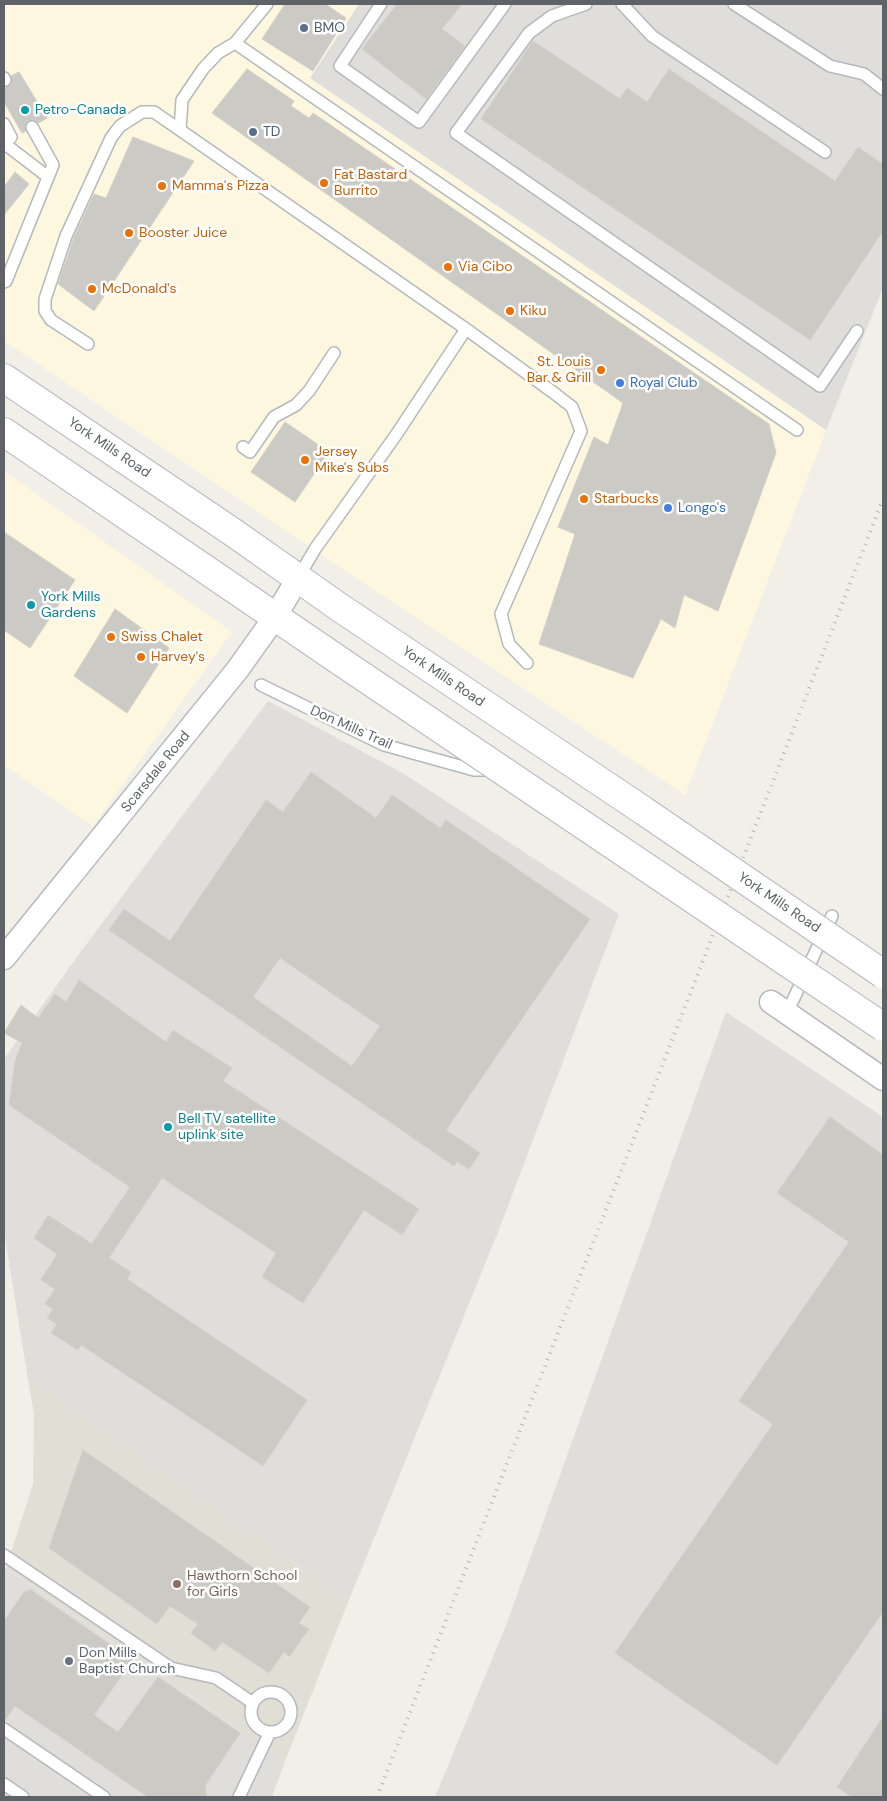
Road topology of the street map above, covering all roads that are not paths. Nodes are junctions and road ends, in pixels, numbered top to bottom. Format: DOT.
graph roads {
  1 [pos="267,4"];
  2 [pos="381,4"];
  3 [pos="505,4"];
  4 [pos="586,4"];
  5 [pos="622,4"];
  6 [pos="734,4"];
  7 [pos="235,43"];
  8 [pos="883,88"];
  9 [pos="4,124"];
  10 [pos="32,127"];
  11 [pos="180,130"];
  12 [pos="4,145"];
  13 [pos="824,152"];
  14 [pos="48,177"];
  15 [pos="4,282"];
  16 [pos="466,329"];
  17 [pos="857,331"];
  18 [pos="88,344"];
  19 [pos="334,353"];
  20 [pos="4,378"];
  21 [pos="797,430"];
  22 [pos="4,432"];
  23 [pos="243,447"];
  24 [pos="298,578"];
  25 [pos="275,617"];
  26 [pos="527,663"];
  27 [pos="261,685"];
  28 [pos="663,868"];
  29 [pos="832,916"];
  30 [pos="4,958"];
  31 [pos="883,974"];
  32 [pos="779,1008"];
  33 [pos="883,1027"];
  34 [pos="883,1079"];
  35 [pos="4,1555"];
  36 [pos="253,1703"];
  37 [pos="4,1729"];
  38 [pos="270,1732"];
  39 [pos="4,1784"];
  40 [pos="23,1797"];
  41 [pos="104,1797"];
  42 [pos="238,1797"];
  1 -- 7 [label="lane"];
  2 -- 3 [label="lane"];
  4 -- 17 [label="lane"];
  5 -- 13 [label="lane"];
  6 -- 8 [label="lane"];
  7 -- 11 [label="lane"];
  7 -- 21 [label="lane"];
  9 -- 12 [label="lane"];
  10 -- 14 [label="lane"];
  11 -- 16 [label="lane"];
  11 -- 18 [label="lane"];
  12 -- 14 [label="lane"];
  14 -- 15 [label="lane"];
  16 -- 24 [label="lane"];
  16 -- 26 [label="lane"];
  19 -- 23 [label="lane"];
  20 -- 24 [label="main road, York Mills Road"];
  22 -- 25 [label="main road"];
  24 -- 25 [label="street, Scarsdale Road"];
  24 -- 31 [label="main road, York Mills Road, bridge"];
  25 -- 30 [label="street, Scarsdale Road"];
  25 -- 33 [label="main road, bridge"];
  27 -- 28 [label="lane, Don Mills Trail"];
  29 -- 32 [label="lane"];
  32 -- 34 [label="street"];
  35 -- 36 [label="lane"];
  36 -- 38 [label="lane"];
  36 -- 38 [label="lane"];
  37 -- 41 [label="lane"];
  38 -- 42 [label="lane"];
  39 -- 40 [label="lane"];
}
